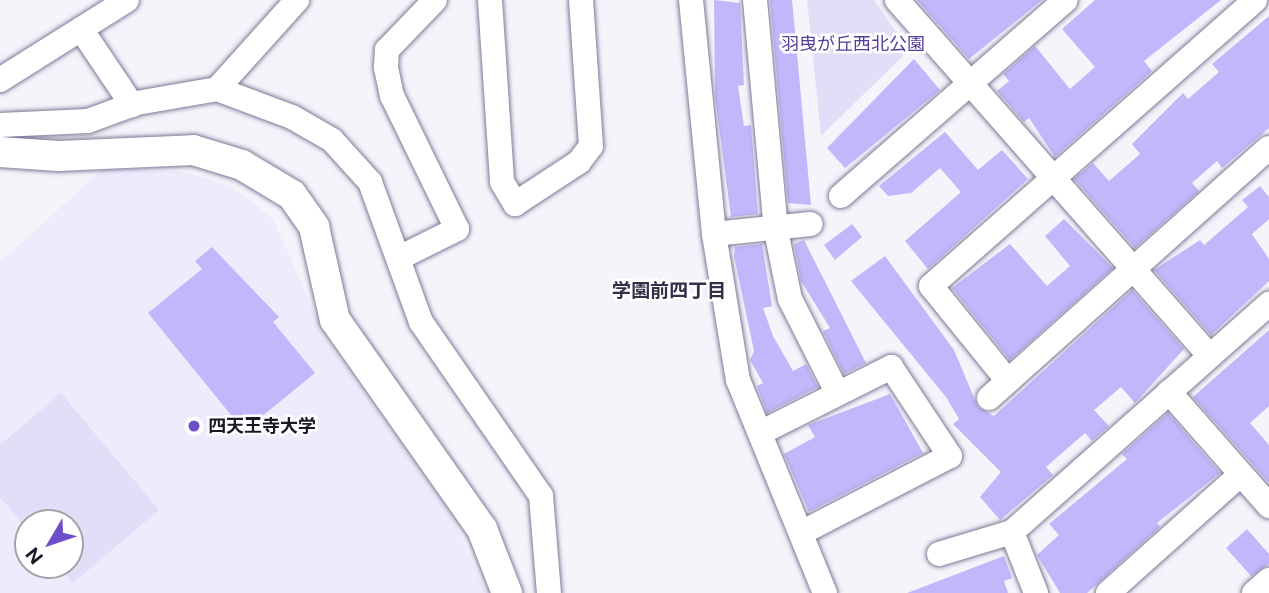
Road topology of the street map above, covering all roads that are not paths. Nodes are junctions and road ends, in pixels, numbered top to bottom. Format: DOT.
graph roads {
  1 [pos="127,0"];
  2 [pos="297,0"];
  3 [pos="435,0"];
  4 [pos="490,0"];
  5 [pos="581,0"];
  6 [pos="691,0"];
  7 [pos="755,0"];
  8 [pos="897,0"];
  9 [pos="1066,0"];
  10 [pos="1255,0"];
  11 [pos="81,29"];
  12 [pos="0,80"];
  13 [pos="971,84"];
  14 [pos="217,89"];
  15 [pos="132,105"];
  16 [pos="0,125"];
  17 [pos="1269,148"];
  18 [pos="0,152"];
  19 [pos="1054,179"];
  20 [pos="841,196"];
  21 [pos="810,224"];
  22 [pos="776,231"];
  23 [pos="714,234"];
  24 [pos="400,258"];
  25 [pos="1133,270"];
  26 [pos="1269,304"];
  27 [pos="1210,356"];
  28 [pos="1008,382"];
  29 [pos="1169,392"];
  30 [pos="838,394"];
  31 [pos="989,398"];
  32 [pos="761,433"];
  33 [pos="1241,474"];
  34 [pos="1269,506"];
  35 [pos="1012,531"];
  36 [pos="801,533"];
  37 [pos="939,554"];
  38 [pos="1269,580"];
  39 [pos="507,593"];
  40 [pos="549,593"];
  41 [pos="825,593"];
  42 [pos="1036,593"];
  43 [pos="1108,593"];
  44 [pos="1254,593"];
  1 -- 11 [label="street"];
  2 -- 14 [label="street"];
  3 -- 24 [label="street"];
  4 -- 5 [label="street"];
  6 -- 23 [label="street"];
  7 -- 22 [label="street"];
  8 -- 13 [label="street"];
  9 -- 13 [label="street"];
  10 -- 19 [label="street"];
  11 -- 12 [label="street"];
  11 -- 15 [label="street"];
  13 -- 19 [label="street"];
  13 -- 20 [label="street"];
  14 -- 15 [label="street"];
  14 -- 24 [label="street"];
  15 -- 16 [label="street"];
  17 -- 25 [label="street"];
  18 -- 39 [label="street"];
  19 -- 25 [label="street"];
  19 -- 28 [label="street"];
  21 -- 22 [label="street"];
  22 -- 23 [label="street"];
  22 -- 30 [label="street"];
  23 -- 32 [label="street"];
  24 -- 40 [label="street"];
  25 -- 27 [label="street"];
  25 -- 28 [label="street"];
  26 -- 27 [label="street"];
  27 -- 29 [label="street"];
  28 -- 31 [label="street"];
  29 -- 33 [label="street"];
  29 -- 35 [label="street"];
  30 -- 32 [label="street"];
  30 -- 36 [label="street"];
  32 -- 36 [label="street"];
  33 -- 34 [label="street"];
  33 -- 43 [label="street"];
  35 -- 37 [label="street"];
  35 -- 42 [label="street"];
  36 -- 41 [label="street"];
  38 -- 44 [label="street"];
}
